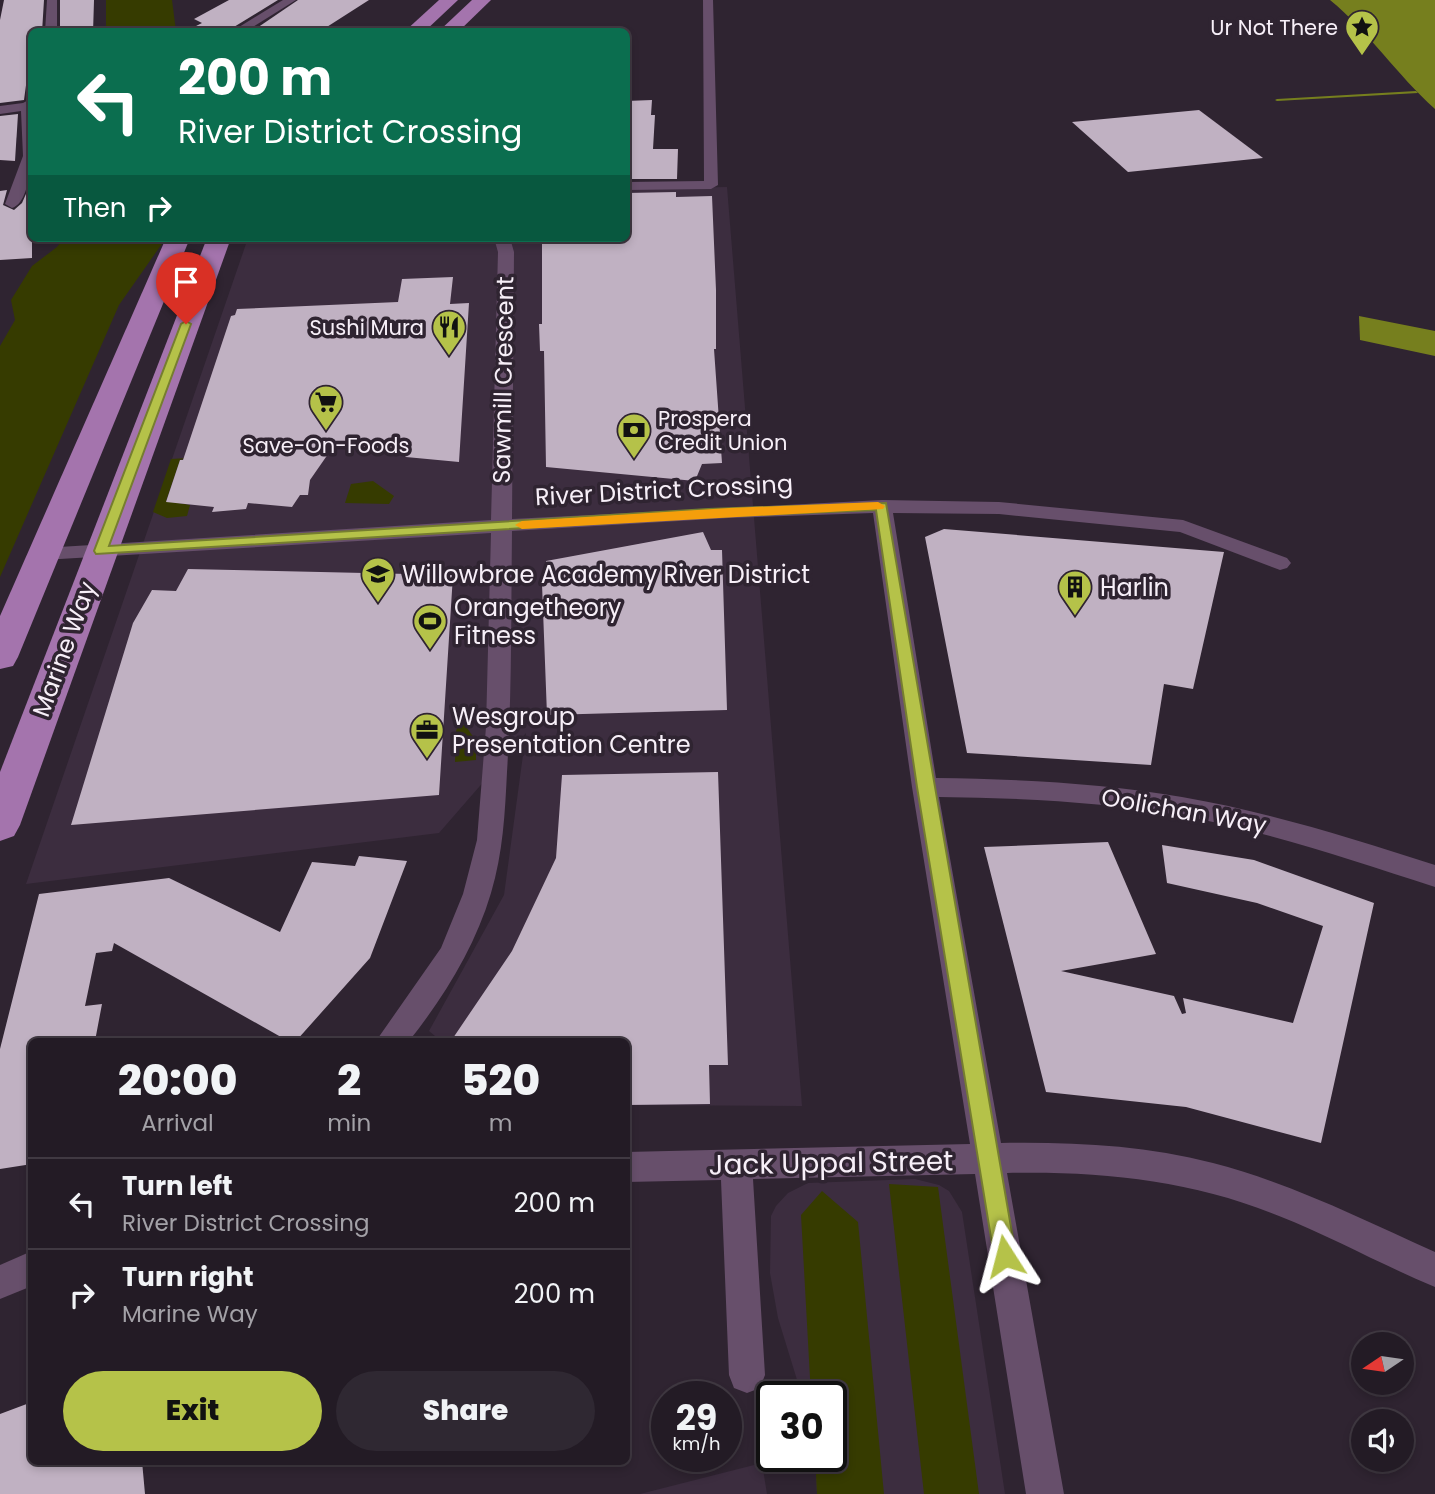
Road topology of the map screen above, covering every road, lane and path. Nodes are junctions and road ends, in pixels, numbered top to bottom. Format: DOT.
graph roads {
  1 [pos="52,0"];
  2 [pos="291,0"];
  3 [pos="449,0"];
  4 [pos="482,0"];
  5 [pos="708,0"];
  6 [pos="51,28"];
  7 [pos="243,28"];
  8 [pos="418,28"];
  9 [pos="451,28"];
  10 [pos="28,104"];
  11 [pos="0,110"];
  12 [pos="28,164"];
  13 [pos="630,186"];
  14 [pos="12,204"];
  15 [pos="176,242"];
  16 [pos="217,242"];
  17 [pos="503,242"];
  18 [pos="882,506"];
  19 [pos="500,526"];
  20 [pos="101,551"];
  21 [pos="43,554"];
  22 [pos="1280,563"];
  23 [pos="0,657"];
  24 [pos="925,787"];
  25 [pos="0,825"];
  26 [pos="1435,876"];
  27 [pos="393,1038"];
  28 [pos="990,1160"];
  29 [pos="736,1165"];
  30 [pos="630,1167"];
  31 [pos="28,1270"];
  32 [pos="1435,1270"];
  33 [pos="0,1282"];
  34 [pos="747,1375"];
  35 [pos="1045,1494"];
  1 -- 6 [label="street"];
  2 -- 7 [label="street"];
  3 -- 8 [label="main road"];
  4 -- 9 [label="main road"];
  5 -- 13 [label="street"];
  10 -- 11 [label="street"];
  12 -- 14 [label="street"];
  15 -- 21 [label="main road"];
  16 -- 20 [label="main road, Marine Way"];
  17 -- 19 [label="street, Sawmill Crescent"];
  18 -- 19 [label="street, River District Crossing"];
  18 -- 22 [label="street, River District Crossing"];
  18 -- 24 [label="street"];
  19 -- 20 [label="street, River District Crossing"];
  19 -- 27 [label="street, Sawmill Crescent"];
  20 -- 21 [label="street, River District Crossing"];
  20 -- 25 [label="main road, Marine Way"];
  21 -- 23 [label="main road"];
  24 -- 26 [label="street, Oolichan Way"];
  24 -- 28 [label="street"];
  28 -- 29 [label="street, Jack Uppal Street"];
  28 -- 32 [label="street, Jack Uppal Street"];
  28 -- 35 [label="street"];
  29 -- 30 [label="street, Jack Uppal Street"];
  29 -- 34 [label="street"];
  31 -- 33 [label="street"];
}
